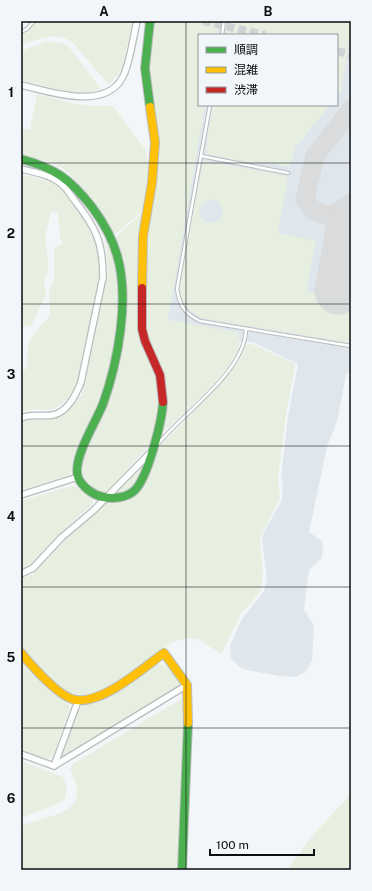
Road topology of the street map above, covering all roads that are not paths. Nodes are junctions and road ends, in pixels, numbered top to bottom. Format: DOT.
graph roads {
  1 [pos="34,21"];
  2 [pos="137,21"];
  3 [pos="150,21"];
  4 [pos="224,21"];
  5 [pos="21,32"];
  6 [pos="222,34"];
  7 [pos="21,85"];
  8 [pos="210,106"];
  9 [pos="201,156"];
  10 [pos="21,159"];
  11 [pos="21,169"];
  12 [pos="288,173"];
  13 [pos="246,329"];
  14 [pos="351,346"];
  15 [pos="21,418"];
  16 [pos="151,452"];
  17 [pos="78,477"];
  18 [pos="21,495"];
  19 [pos="106,498"];
  20 [pos="21,574"];
  21 [pos="21,653"];
  22 [pos="187,686"];
  23 [pos="78,701"];
  24 [pos="21,754"];
  25 [pos="54,766"];
  26 [pos="182,870"];
  1 -- 5 [label="lane"];
  2 -- 7 [label="street"];
  3 -- 16 [label="street"];
  4 -- 6 [label="lane"];
  8 -- 9 [label="lane"];
  9 -- 12 [label="lane"];
  9 -- 13 [label="lane"];
  10 -- 17 [label="street"];
  11 -- 15 [label="street"];
  13 -- 14 [label="lane"];
  13 -- 16 [label="lane"];
  16 -- 19 [label="street"];
  16 -- 19 [label="street"];
  17 -- 18 [label="street"];
  17 -- 19 [label="street"];
  19 -- 20 [label="street"];
  21 -- 23 [label="street"];
  22 -- 23 [label="street"];
  22 -- 25 [label="street"];
  22 -- 26 [label="street"];
  23 -- 25 [label="street"];
  24 -- 25 [label="street"];
}
